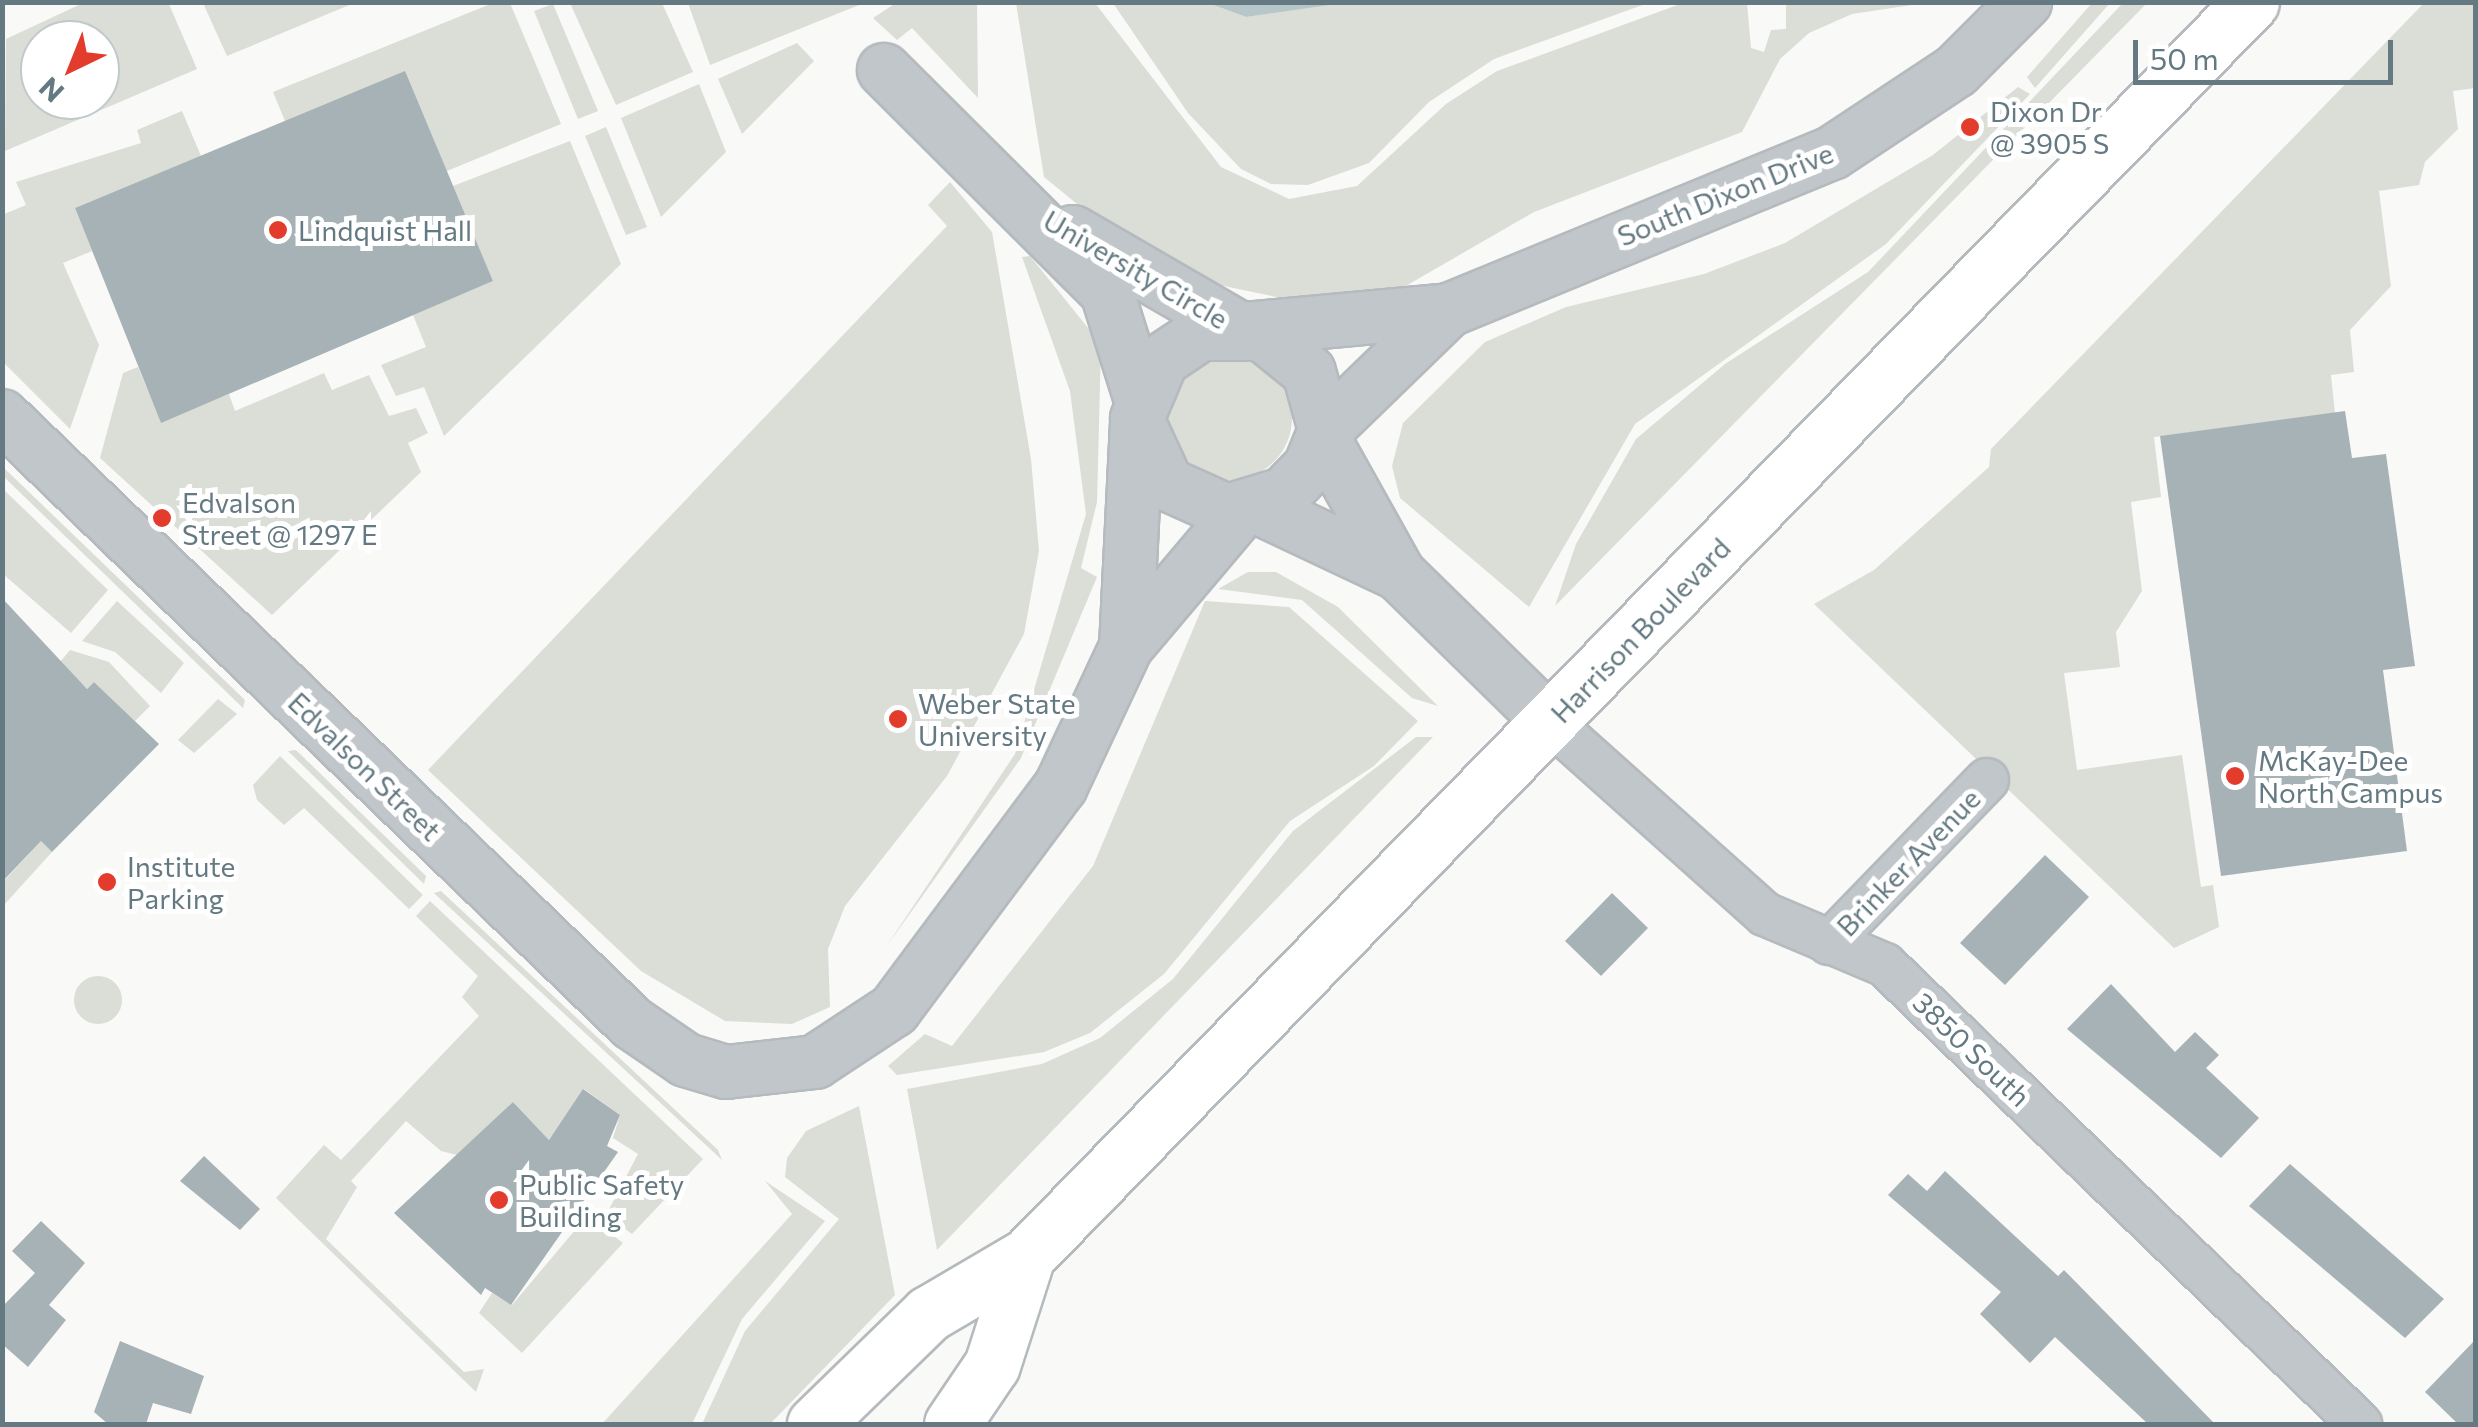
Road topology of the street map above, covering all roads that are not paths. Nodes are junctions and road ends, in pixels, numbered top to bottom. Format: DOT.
graph roads {
  1 [pos="2025,2"];
  2 [pos="2251,2"];
  3 [pos="884,70"];
  4 [pos="1033,208"];
  5 [pos="1449,310"];
  6 [pos="1242,329"];
  7 [pos="1140,411"];
  8 [pos="2,416"];
  9 [pos="1324,434"];
  10 [pos="1249,509"];
  11 [pos="1399,574"];
  12 [pos="1126,647"];
  13 [pos="1550,722"];
  14 [pos="1987,780"];
  15 [pos="1830,944"];
  16 [pos="1027,1256"];
  17 [pos="815,1424"];
  18 [pos="952,1424"];
  19 [pos="2360,1424"];
  1 -- 5 [label="street, South Dixon Drive"];
  2 -- 13 [label="main road, Harrison Boulevard"];
  3 -- 4 [label="street, University Circle"];
  4 -- 6 [label="street, University Circle"];
  4 -- 7 [label="street, University Circle"];
  5 -- 6 [label="street, South Dixon Drive"];
  5 -- 9 [label="street, South Dixon Drive"];
  6 -- 7 [label="street"];
  6 -- 9 [label="street"];
  7 -- 10 [label="street"];
  7 -- 12 [label="street"];
  8 -- 12 [label="street, Edvalson Street"];
  9 -- 10 [label="street"];
  9 -- 11 [label="street"];
  10 -- 11 [label="street"];
  10 -- 12 [label="street"];
  11 -- 13 [label="street"];
  13 -- 15 [label="street, 3850 South"];
  13 -- 16 [label="main road, Harrison Boulevard"];
  14 -- 15 [label="street, Brinker Avenue"];
  15 -- 19 [label="street, 3850 South"];
  16 -- 17 [label="main road, Harrison Boulevard"];
  16 -- 18 [label="main road, Harrison Boulevard"];
}
